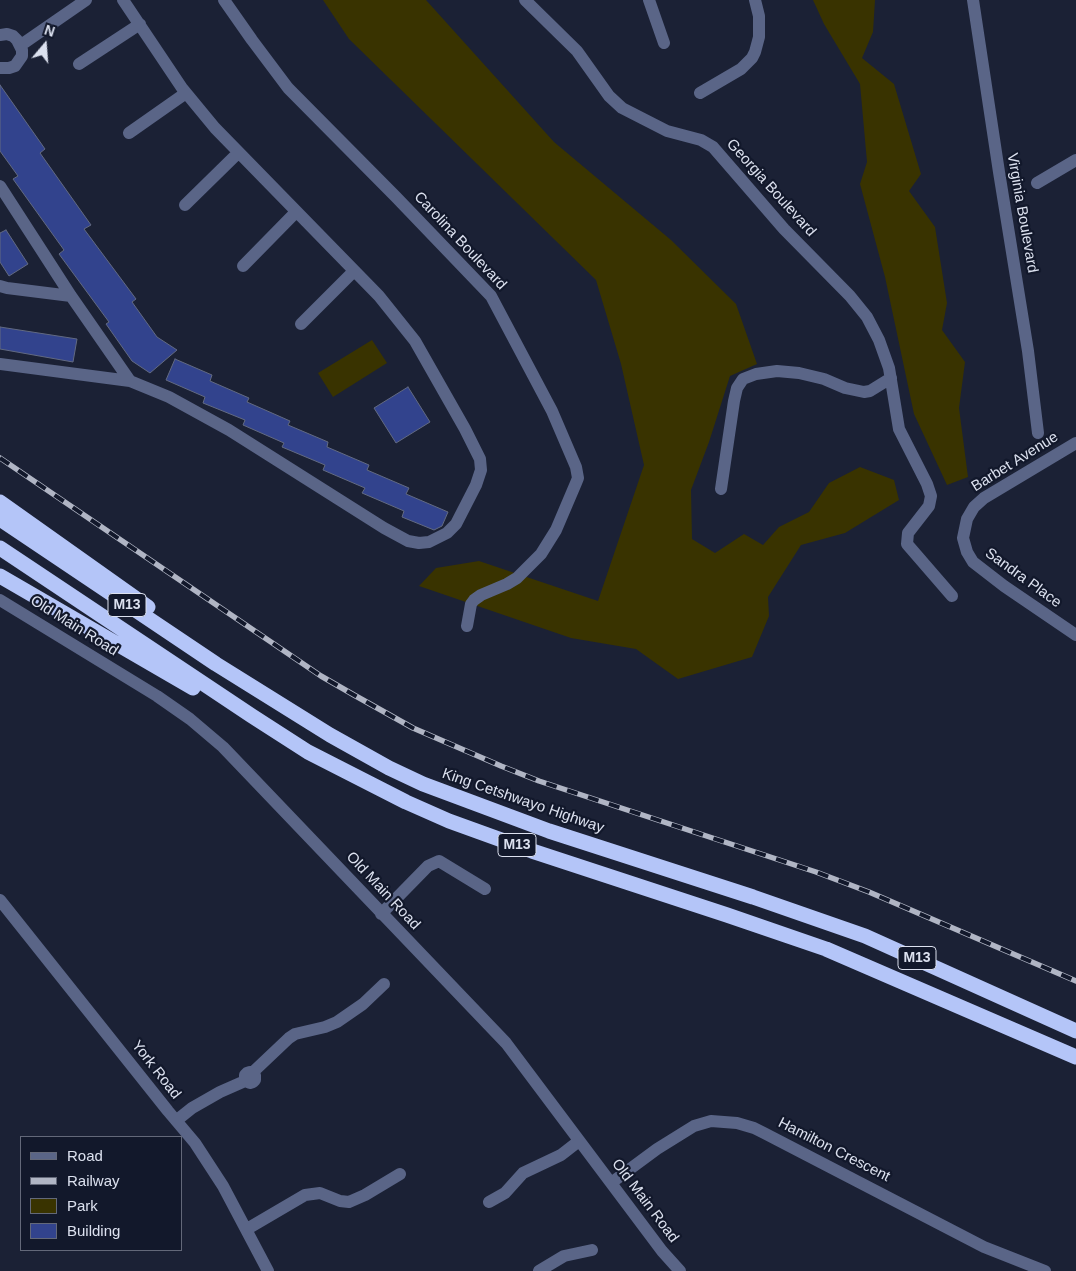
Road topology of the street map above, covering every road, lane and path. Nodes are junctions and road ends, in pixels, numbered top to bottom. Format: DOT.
graph roads {
  1 [pos="86,0"];
  2 [pos="123,0"];
  3 [pos="224,0"];
  4 [pos="525,0"];
  5 [pos="649,0"];
  6 [pos="755,0"];
  7 [pos="973,0"];
  8 [pos="71,4"];
  9 [pos="0,22"];
  10 [pos="140,24"];
  11 [pos="4,35"];
  12 [pos="664,42"];
  13 [pos="20,44"];
  14 [pos="79,64"];
  15 [pos="0,68"];
  16 [pos="186,93"];
  17 [pos="700,93"];
  18 [pos="130,134"];
  19 [pos="238,153"];
  20 [pos="1076,160"];
  21 [pos="1037,183"];
  22 [pos="0,186"];
  23 [pos="185,205"];
  24 [pos="296,212"];
  25 [pos="243,266"];
  26 [pos="354,271"];
  27 [pos="0,286"];
  28 [pos="71,296"];
  29 [pos="301,324"];
  30 [pos="0,364"];
  31 [pos="891,378"];
  32 [pos="130,381"];
  33 [pos="1038,433"];
  34 [pos="1076,443"];
  35 [pos="721,489"];
  36 [pos="0,502"];
  37 [pos="0,520"];
  38 [pos="963,538"];
  39 [pos="0,548"];
  40 [pos="0,576"];
  41 [pos="952,596"];
  42 [pos="0,600"];
  43 [pos="467,626"];
  44 [pos="1076,635"];
  45 [pos="256,688"];
  46 [pos="252,716"];
  47 [pos="484,889"];
  48 [pos="0,900"];
  49 [pos="381,914"];
  50 [pos="384,984"];
  51 [pos="1076,1031"];
  52 [pos="1076,1057"];
  53 [pos="177,1120"];
  54 [pos="579,1140"];
  55 [pos="400,1174"];
  56 [pos="611,1183"];
  57 [pos="490,1202"];
  58 [pos="247,1229"];
  59 [pos="592,1250"];
  60 [pos="268,1271"];
  61 [pos="539,1271"];
  62 [pos="680,1271"];
  63 [pos="1045,1271"];
  1 -- 8 [label="street"];
  2 -- 10 [label="street"];
  3 -- 43 [label="street, Carolina Boulevard"];
  4 -- 31 [label="street, Georgia Boulevard"];
  5 -- 12 [label="street"];
  6 -- 17 [label="street"];
  7 -- 33 [label="street, Virginia Boulevard"];
  8 -- 13 [label="street"];
  9 -- 11 [label="street"];
  10 -- 14 [label="street"];
  10 -- 16 [label="street"];
  11 -- 13 [label="street"];
  13 -- 15 [label="street"];
  16 -- 18 [label="street"];
  16 -- 19 [label="street"];
  19 -- 23 [label="street"];
  19 -- 24 [label="street"];
  20 -- 21 [label="street"];
  22 -- 28 [label="street"];
  24 -- 25 [label="street"];
  24 -- 26 [label="street"];
  26 -- 29 [label="street"];
  26 -- 32 [label="street"];
  27 -- 28 [label="street"];
  28 -- 32 [label="street"];
  30 -- 32 [label="street"];
  31 -- 35 [label="street"];
  31 -- 41 [label="street, Georgia Boulevard"];
  34 -- 38 [label="street, Barbet Avenue"];
  36 -- 45 [label="highway"];
  37 -- 45 [label="highway, King Cetshwayo Highway / M13"];
  38 -- 44 [label="street, Sandra Place"];
  39 -- 46 [label="highway, M13"];
  40 -- 46 [label="highway"];
  42 -- 49 [label="street, Old Main Road"];
  45 -- 51 [label="highway, King Cetshwayo Highway / M13"];
  46 -- 52 [label="highway, M13"];
  47 -- 49 [label="street"];
  48 -- 53 [label="street, York Road"];
  49 -- 54 [label="street, Old Main Road"];
  50 -- 53 [label="street"];
  53 -- 58 [label="street, York Road"];
  54 -- 56 [label="street, Old Main Road"];
  54 -- 57 [label="street"];
  55 -- 58 [label="street"];
  56 -- 62 [label="street, Old Main Road"];
  56 -- 63 [label="street, Hamilton Crescent"];
  58 -- 60 [label="street, York Road"];
  59 -- 61 [label="street"];
}
